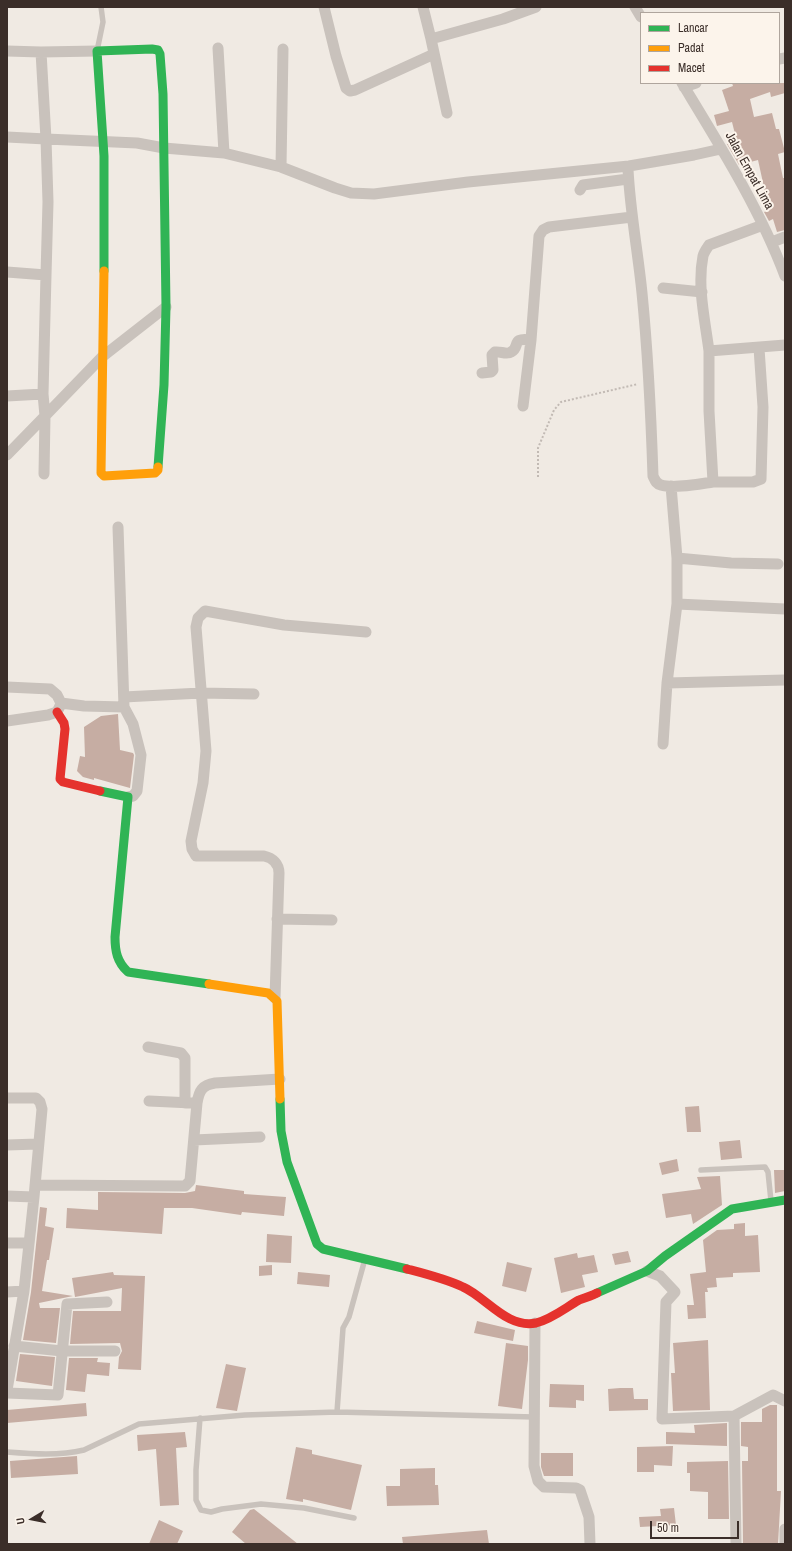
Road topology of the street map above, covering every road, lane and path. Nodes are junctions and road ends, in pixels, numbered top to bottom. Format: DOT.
graph roads {
  1 [pos="101,7"];
  2 [pos="324,7"];
  3 [pos="423,7"];
  4 [pos="536,7"];
  5 [pos="431,39"];
  6 [pos="218,48"];
  7 [pos="283,49"];
  8 [pos="7,51"];
  9 [pos="97,51"];
  10 [pos="41,52"];
  11 [pos="434,54"];
  12 [pos="683,85"];
  13 [pos="447,113"];
  14 [pos="7,137"];
  15 [pos="46,139"];
  16 [pos="102,142"];
  17 [pos="164,148"];
  18 [pos="721,148"];
  19 [pos="224,154"];
  20 [pos="629,166"];
  21 [pos="281,167"];
  22 [pos="628,179"];
  23 [pos="580,190"];
  24 [pos="632,217"];
  25 [pos="763,225"];
  26 [pos="785,237"];
  27 [pos="772,242"];
  28 [pos="7,272"];
  29 [pos="46,275"];
  30 [pos="785,276"];
  31 [pos="663,288"];
  32 [pos="702,292"];
  33 [pos="166,307"];
  34 [pos="531,340"];
  35 [pos="785,345"];
  36 [pos="759,348"];
  37 [pos="708,351"];
  38 [pos="102,357"];
  39 [pos="482,373"];
  40 [pos="649,381"];
  41 [pos="43,394"];
  42 [pos="7,396"];
  43 [pos="523,406"];
  44 [pos="45,416"];
  45 [pos="7,455"];
  46 [pos="44,474"];
  47 [pos="538,477"];
  48 [pos="712,482"];
  49 [pos="671,486"];
  50 [pos="118,527"];
  51 [pos="677,558"];
  52 [pos="778,564"];
  53 [pos="677,604"];
  54 [pos="785,609"];
  55 [pos="366,632"];
  56 [pos="785,680"];
  57 [pos="667,683"];
  58 [pos="7,687"];
  59 [pos="201,693"];
  60 [pos="254,694"];
  61 [pos="124,702"];
  62 [pos="59,708"];
  63 [pos="7,721"];
  64 [pos="663,744"];
  65 [pos="128,797"];
  66 [pos="277,919"];
  67 [pos="332,920"];
  68 [pos="275,998"];
  69 [pos="148,1048"];
  70 [pos="280,1079"];
  71 [pos="7,1098"];
  72 [pos="148,1101"];
  73 [pos="185,1103"];
  74 [pos="197,1103"];
  75 [pos="260,1137"];
  76 [pos="194,1140"];
  77 [pos="7,1144"];
  78 [pos="38,1144"];
  79 [pos="701,1170"];
  80 [pos="35,1185"];
  81 [pos="7,1196"];
  82 [pos="34,1197"];
  83 [pos="785,1200"];
  84 [pos="771,1204"];
  85 [pos="7,1243"];
  86 [pos="28,1243"];
  87 [pos="365,1258"];
  88 [pos="647,1271"];
  89 [pos="24,1291"];
  90 [pos="7,1292"];
  91 [pos="107,1302"];
  92 [pos="535,1323"];
  93 [pos="14,1346"];
  94 [pos="62,1351"];
  95 [pos="115,1351"];
  96 [pos="7,1390"];
  97 [pos="7,1393"];
  98 [pos="785,1401"];
  99 [pos="337,1412"];
  100 [pos="734,1416"];
  101 [pos="534,1417"];
  102 [pos="200,1418"];
  103 [pos="7,1452"];
  104 [pos="354,1518"];
  105 [pos="785,1529"];
  106 [pos="590,1544"];
  107 [pos="736,1544"];
  108 [pos="785,1544"];
  1 -- 9 [label="lane"];
  2 -- 11 [label="street"];
  3 -- 5 [label="street"];
  4 -- 5 [label="street"];
  5 -- 11 [label="street"];
  6 -- 19 [label="street"];
  7 -- 21 [label="street"];
  8 -- 10 [label="street"];
  9 -- 10 [label="street"];
  9 -- 16 [label="street"];
  9 -- 17 [label="street"];
  10 -- 15 [label="street"];
  11 -- 13 [label="street"];
  12 -- 18 [label="street, Jalan Empat Lima"];
  14 -- 15 [label="street"];
  15 -- 16 [label="street"];
  15 -- 29 [label="street"];
  16 -- 17 [label="street"];
  16 -- 38 [label="street"];
  17 -- 19 [label="street"];
  17 -- 33 [label="street"];
  18 -- 20 [label="street"];
  18 -- 25 [label="street, Jalan Empat Lima"];
  19 -- 21 [label="street"];
  20 -- 21 [label="street"];
  20 -- 22 [label="street"];
  22 -- 23 [label="street"];
  22 -- 24 [label="street"];
  24 -- 34 [label="street"];
  24 -- 40 [label="street"];
  25 -- 27 [label="street, Jalan Empat Lima"];
  25 -- 32 [label="street"];
  26 -- 27 [label="street"];
  27 -- 30 [label="street, Jalan Empat Lima"];
  28 -- 29 [label="street"];
  29 -- 41 [label="street"];
  31 -- 32 [label="street"];
  32 -- 37 [label="street"];
  33 -- 38 [label="street"];
  33 -- 38 [label="street"];
  34 -- 39 [label="street"];
  34 -- 43 [label="street"];
  35 -- 36 [label="street"];
  36 -- 37 [label="street"];
  36 -- 48 [label="street"];
  37 -- 48 [label="street"];
  38 -- 44 [label="street"];
  40 -- 47 [label="path"];
  40 -- 49 [label="street"];
  41 -- 42 [label="street"];
  41 -- 44 [label="street"];
  44 -- 45 [label="street"];
  44 -- 46 [label="street"];
  48 -- 49 [label="street"];
  49 -- 51 [label="street"];
  50 -- 61 [label="street"];
  51 -- 52 [label="street"];
  51 -- 53 [label="street"];
  53 -- 54 [label="street"];
  53 -- 57 [label="street"];
  55 -- 59 [label="street"];
  56 -- 57 [label="street"];
  57 -- 64 [label="street"];
  58 -- 62 [label="street"];
  59 -- 60 [label="street"];
  59 -- 61 [label="street"];
  59 -- 66 [label="street"];
  61 -- 62 [label="street"];
  61 -- 65 [label="street"];
  62 -- 63 [label="street"];
  62 -- 65 [label="street"];
  65 -- 68 [label="street"];
  66 -- 67 [label="street"];
  66 -- 68 [label="street"];
  68 -- 70 [label="street"];
  69 -- 73 [label="street"];
  70 -- 74 [label="street"];
  70 -- 87 [label="street"];
  71 -- 78 [label="street"];
  72 -- 73 [label="street"];
  73 -- 74 [label="street"];
  74 -- 76 [label="street"];
  75 -- 76 [label="street"];
  76 -- 80 [label="street"];
  77 -- 78 [label="street"];
  78 -- 80 [label="street"];
  79 -- 84 [label="lane"];
  80 -- 82 [label="street"];
  81 -- 82 [label="street"];
  82 -- 86 [label="street"];
  83 -- 84 [label="street"];
  84 -- 88 [label="street"];
  85 -- 86 [label="street"];
  86 -- 89 [label="street"];
  87 -- 92 [label="street"];
  87 -- 99 [label="lane"];
  88 -- 92 [label="street"];
  88 -- 100 [label="street"];
  89 -- 90 [label="street"];
  89 -- 93 [label="street"];
  91 -- 94 [label="street"];
  92 -- 101 [label="street"];
  93 -- 94 [label="street"];
  93 -- 96 [label="street"];
  94 -- 95 [label="street"];
  94 -- 97 [label="street"];
  98 -- 100 [label="street"];
  99 -- 101 [label="lane"];
  99 -- 102 [label="lane"];
  100 -- 107 [label="street"];
  101 -- 106 [label="street"];
  102 -- 103 [label="lane"];
  102 -- 104 [label="lane"];
  105 -- 108 [label="street"];
}
